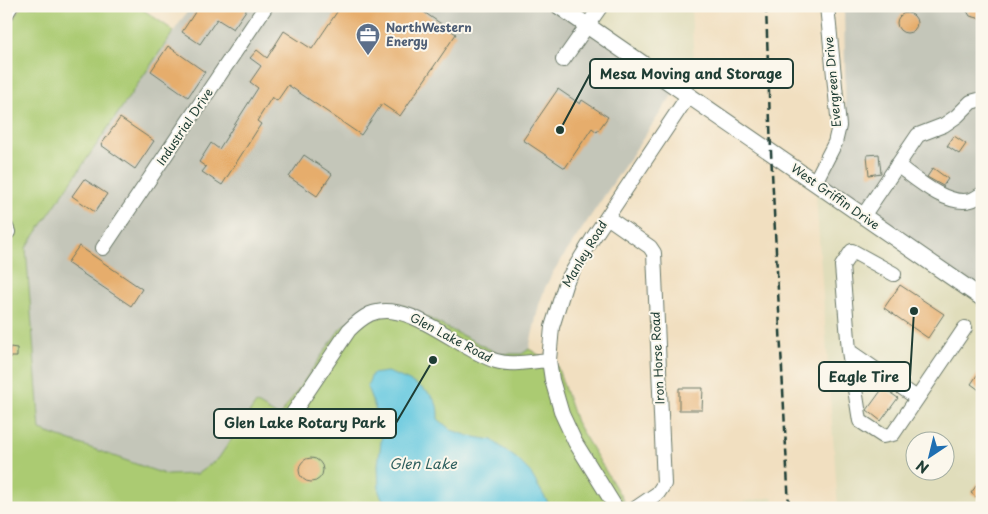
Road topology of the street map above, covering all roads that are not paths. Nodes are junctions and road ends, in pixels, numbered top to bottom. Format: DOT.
graph roads {
  1 [pos="11,6"];
  2 [pos="266,6"];
  3 [pos="559,6"];
  4 [pos="601,6"];
  5 [pos="826,6"];
  6 [pos="6,14"];
  7 [pos="588,26"];
  8 [pos="563,60"];
  9 [pos="688,96"];
  10 [pos="982,99"];
  11 [pos="897,165"];
  12 [pos="815,182"];
  13 [pos="982,194"];
  14 [pos="863,216"];
  15 [pos="607,217"];
  16 [pos="103,248"];
  17 [pos="894,274"];
  18 [pos="982,298"];
  19 [pos="965,328"];
  20 [pos="849,351"];
  21 [pos="550,360"];
  22 [pos="917,398"];
  23 [pos="287,422"];
  24 [pos="616,508"];
  25 [pos="636,508"];
  1 -- 6 [label="street"];
  2 -- 16 [label="street, Industrial Drive"];
  3 -- 7 [label="main road, West Griffin Drive"];
  4 -- 7 [label="street"];
  5 -- 12 [label="street, Evergreen Drive"];
  7 -- 8 [label="street"];
  7 -- 9 [label="main road, West Griffin Drive"];
  9 -- 12 [label="main road, West Griffin Drive"];
  9 -- 15 [label="street, Manley Road"];
  10 -- 11 [label="street"];
  11 -- 13 [label="street"];
  11 -- 14 [label="street"];
  12 -- 14 [label="main road, West Griffin Drive"];
  14 -- 18 [label="main road, West Griffin Drive"];
  15 -- 21 [label="street, Manley Road"];
  15 -- 25 [label="street, Iron Horse Road"];
  17 -- 20 [label="street"];
  19 -- 22 [label="street"];
  20 -- 22 [label="street"];
  20 -- 22 [label="street"];
  21 -- 23 [label="street, Glen Lake Road"];
  21 -- 24 [label="street, Manley Road"];
}
